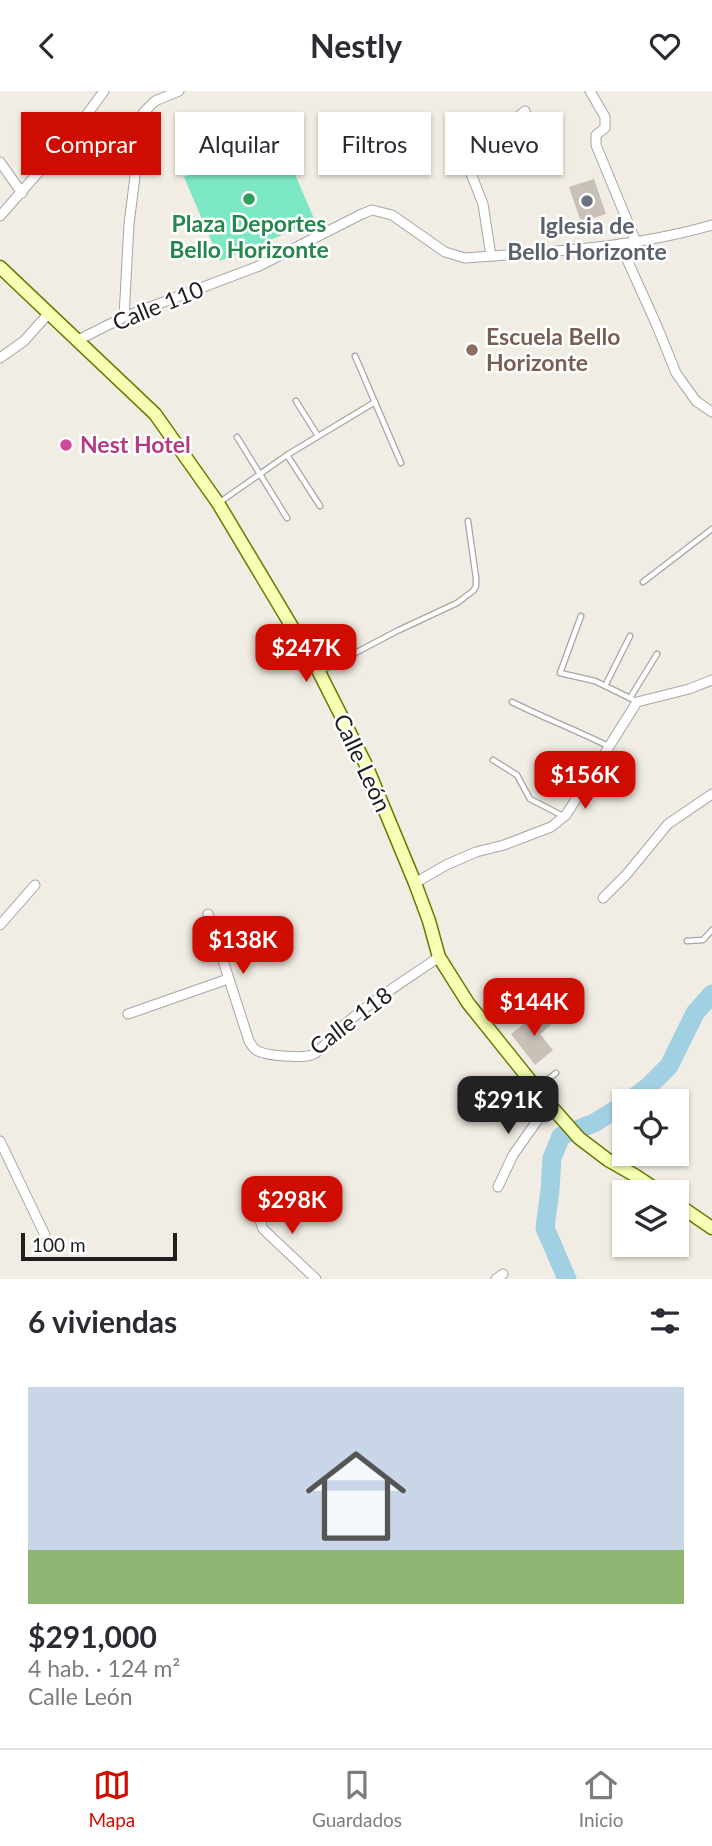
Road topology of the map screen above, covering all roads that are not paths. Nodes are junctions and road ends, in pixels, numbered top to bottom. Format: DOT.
graph roads {
  1 [pos="104,91"];
  2 [pos="178,91"];
  3 [pos="590,91"];
  4 [pos="525,111"];
  5 [pos="0,162"];
  6 [pos="22,193"];
  7 [pos="0,216"];
  8 [pos="712,225"];
  9 [pos="636,242"];
  10 [pos="620,244"];
  11 [pos="491,256"];
  12 [pos="0,267"];
  13 [pos="49,313"];
  14 [pos="124,317"];
  15 [pos="78,340"];
  16 [pos="355,356"];
  17 [pos="0,358"];
  18 [pos="296,401"];
  19 [pos="375,402"];
  20 [pos="712,412"];
  21 [pos="318,436"];
  22 [pos="237,437"];
  23 [pos="287,455"];
  24 [pos="401,463"];
  25 [pos="260,475"];
  26 [pos="218,503"];
  27 [pos="320,506"];
  28 [pos="286,518"];
  29 [pos="468,521"];
  30 [pos="712,529"];
  31 [pos="642,582"];
  32 [pos="581,616"];
  33 [pos="630,636"];
  34 [pos="657,654"];
  35 [pos="319,672"];
  36 [pos="712,680"];
  37 [pos="605,686"];
  38 [pos="633,700"];
  39 [pos="512,702"];
  40 [pos="608,746"];
  41 [pos="493,760"];
  42 [pos="712,794"];
  43 [pos="564,817"];
  44 [pos="415,883"];
  45 [pos="35,885"];
  46 [pos="603,898"];
  47 [pos="208,913"];
  48 [pos="0,925"];
  49 [pos="712,930"];
  50 [pos="687,941"];
  51 [pos="439,957"];
  52 [pos="228,979"];
  53 [pos="128,1014"];
  54 [pos="556,1073"];
  55 [pos="537,1088"];
  56 [pos="549,1104"];
  57 [pos="0,1141"];
  58 [pos="642,1180"];
  59 [pos="498,1187"];
  60 [pos="254,1203"];
  61 [pos="689,1212"];
  62 [pos="712,1228"];
  63 [pos="45,1235"];
  64 [pos="316,1279"];
  1 -- 6 [label="street"];
  2 -- 14 [label="street"];
  3 -- 9 [label="street"];
  4 -- 11 [label="street"];
  5 -- 6 [label="street"];
  6 -- 7 [label="street"];
  8 -- 9 [label="street, Calle 110"];
  9 -- 10 [label="street, Calle 110"];
  10 -- 11 [label="street, Calle 110"];
  10 -- 20 [label="street"];
  11 -- 14 [label="street, Calle 110"];
  12 -- 13 [label="main road, Calle León"];
  13 -- 15 [label="main road, Calle León"];
  13 -- 17 [label="street"];
  14 -- 15 [label="street, Calle 110"];
  15 -- 26 [label="main road, Calle León"];
  16 -- 19 [label="lane"];
  18 -- 21 [label="lane"];
  19 -- 21 [label="lane"];
  19 -- 24 [label="lane"];
  21 -- 23 [label="lane"];
  22 -- 25 [label="lane"];
  23 -- 25 [label="lane"];
  23 -- 27 [label="lane"];
  25 -- 26 [label="lane"];
  25 -- 28 [label="lane"];
  26 -- 35 [label="main road, Calle León"];
  29 -- 35 [label="lane"];
  30 -- 31 [label="lane"];
  32 -- 37 [label="lane"];
  33 -- 37 [label="lane"];
  34 -- 38 [label="lane"];
  35 -- 44 [label="main road, Calle León"];
  36 -- 38 [label="street"];
  37 -- 38 [label="lane"];
  38 -- 40 [label="street"];
  39 -- 40 [label="lane"];
  40 -- 43 [label="street"];
  41 -- 43 [label="lane"];
  42 -- 46 [label="street"];
  43 -- 44 [label="street"];
  44 -- 51 [label="main road, Calle León"];
  45 -- 48 [label="street"];
  47 -- 52 [label="street"];
  49 -- 50 [label="lane"];
  51 -- 52 [label="street, Calle 118"];
  51 -- 55 [label="main road, Calle León"];
  52 -- 53 [label="street"];
  54 -- 55 [label="lane"];
  55 -- 56 [label="main road, Calle León"];
  56 -- 58 [label="main road, Calle León"];
  56 -- 59 [label="street"];
  57 -- 63 [label="street"];
  60 -- 64 [label="street"];
  61 -- 62 [label="main road"];
}
